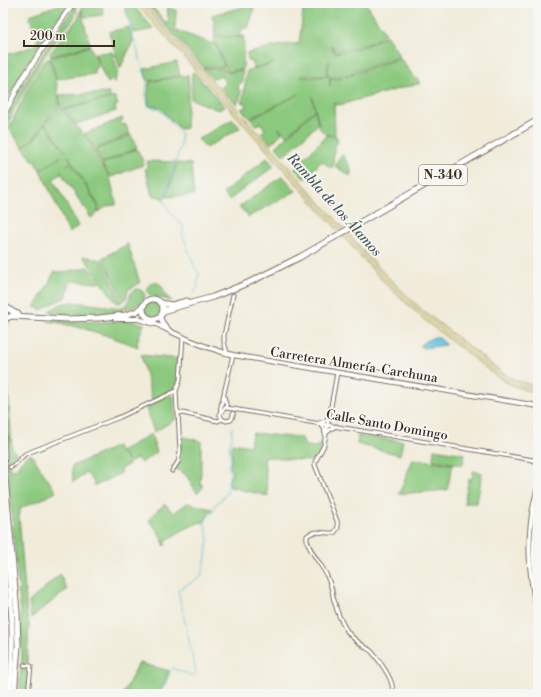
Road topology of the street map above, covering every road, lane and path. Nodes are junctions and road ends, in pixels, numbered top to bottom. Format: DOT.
graph roads {
  1 [pos="73,3"];
  2 [pos="3,116"];
  3 [pos="538,120"];
  4 [pos="227,291"];
  5 [pos="233,295"];
  6 [pos="3,301"];
  7 [pos="161,303"];
  8 [pos="144,305"];
  9 [pos="5,306"];
  10 [pos="162,314"];
  11 [pos="126,315"];
  12 [pos="27,316"];
  13 [pos="148,317"];
  14 [pos="98,318"];
  15 [pos="3,319"];
  16 [pos="157,325"];
  17 [pos="170,331"];
  18 [pos="183,337"];
  19 [pos="227,353"];
  20 [pos="233,355"];
  21 [pos="337,373"];
  22 [pos="176,391"];
  23 [pos="224,395"];
  24 [pos="538,406"];
  25 [pos="228,408"];
  26 [pos="238,410"];
  27 [pos="178,412"];
  28 [pos="220,412"];
  29 [pos="233,413"];
  30 [pos="329,416"];
  31 [pos="222,420"];
  32 [pos="319,423"];
  33 [pos="3,424"];
  34 [pos="327,425"];
  35 [pos="336,426"];
  36 [pos="325,434"];
  37 [pos="3,455"];
  38 [pos="538,459"];
  39 [pos="533,460"];
  40 [pos="4,462"];
  41 [pos="538,463"];
  42 [pos="10,467"];
  43 [pos="172,471"];
  44 [pos="538,488"];
  45 [pos="3,507"];
  46 [pos="538,507"];
  47 [pos="538,594"];
  48 [pos="538,613"];
  49 [pos="24,665"];
  50 [pos="9,694"];
  51 [pos="14,694"];
  52 [pos="28,694"];
  53 [pos="392,694"];
  1 -- 2 [label="main road"];
  3 -- 4 [label="highway, N-340"];
  4 -- 7 [label="highway, N-340"];
  4 -- 10 [label="highway, N-340"];
  5 -- 19 [label="street"];
  6 -- 9 [label="highway, N-340"];
  7 -- 8 [label="highway, N-340"];
  7 -- 10 [label="highway"];
  8 -- 11 [label="highway, N-340"];
  8 -- 13 [label="highway"];
  9 -- 12 [label="highway, N-340"];
  9 -- 15 [label="highway, N-340"];
  10 -- 13 [label="highway, N-340"];
  10 -- 17 [label="main road"];
  11 -- 13 [label="highway, N-340"];
  11 -- 14 [label="highway, N-340"];
  12 -- 14 [label="highway, N-340"];
  12 -- 15 [label="highway, N-340"];
  13 -- 16 [label="main road"];
  14 -- 16 [label="main road"];
  16 -- 17 [label="main road, Carretera Almería-Carchuna"];
  17 -- 18 [label="main road, Carretera Almería-Carchuna"];
  18 -- 19 [label="main road, Carretera Almería-Carchuna"];
  18 -- 22 [label="street"];
  19 -- 20 [label="main road, Carretera Almería-Carchuna"];
  20 -- 21 [label="main road, Carretera Almería-Carchuna"];
  20 -- 23 [label="street"];
  21 -- 24 [label="main road, Carretera Almería-Carchuna"];
  21 -- 30 [label="street"];
  22 -- 27 [label="street"];
  22 -- 42 [label="street"];
  23 -- 25 [label="street"];
  23 -- 28 [label="street"];
  25 -- 26 [label="street, Calle Santo Domingo"];
  25 -- 28 [label="street"];
  25 -- 29 [label="street"];
  26 -- 29 [label="street"];
  26 -- 32 [label="street, Calle Santo Domingo"];
  27 -- 31 [label="street"];
  27 -- 43 [label="street"];
  28 -- 31 [label="street"];
  29 -- 31 [label="street"];
  30 -- 32 [label="street"];
  30 -- 34 [label="street"];
  30 -- 35 [label="street"];
  32 -- 34 [label="street, Calle Santo Domingo"];
  32 -- 36 [label="street"];
  33 -- 40 [label="highway"];
  34 -- 35 [label="street, Calle Santo Domingo"];
  34 -- 36 [label="street"];
  35 -- 36 [label="street"];
  35 -- 39 [label="street, Calle Santo Domingo"];
  36 -- 53 [label="street"];
  37 -- 40 [label="highway"];
  38 -- 39 [label="street, Calle Santo Domingo"];
  39 -- 41 [label="street, Calle Santo Domingo"];
  40 -- 51 [label="highway"];
  44 -- 48 [label="main road"];
  45 -- 50 [label="highway"];
  46 -- 47 [label="main road"];
  49 -- 52 [label="street"];
}
